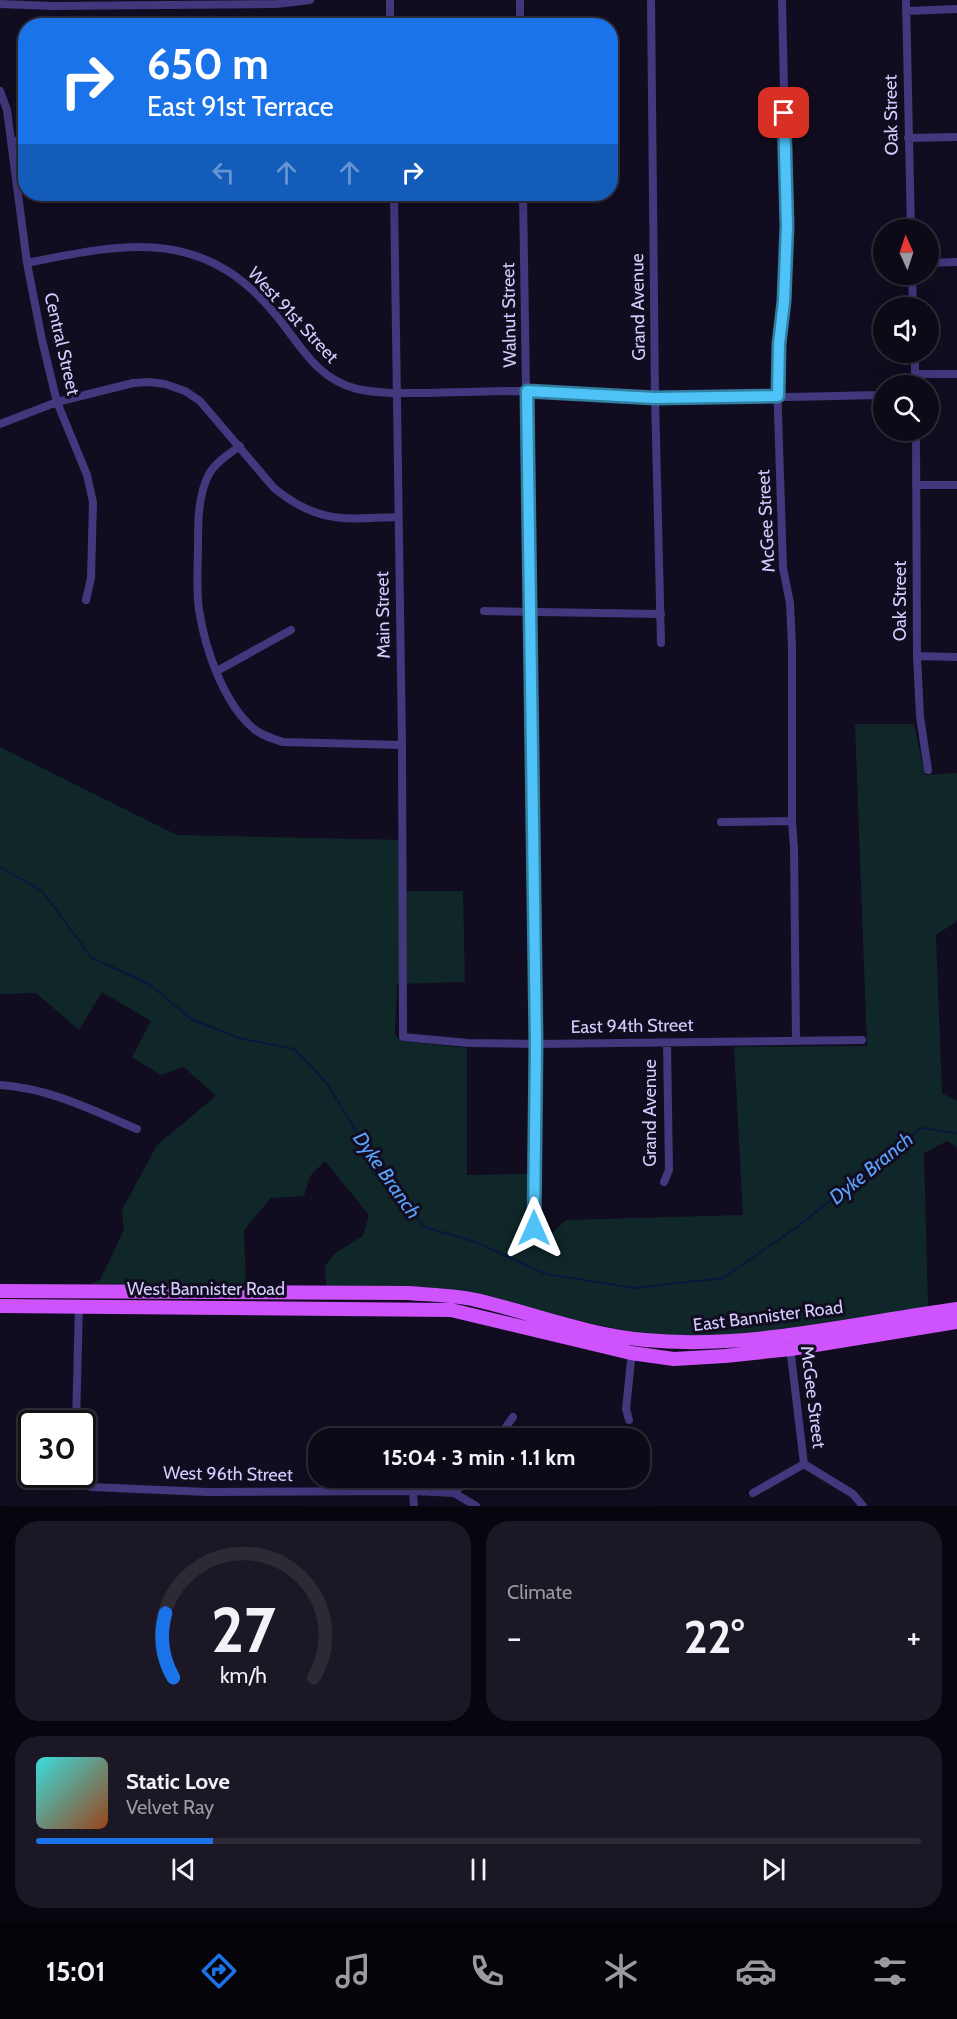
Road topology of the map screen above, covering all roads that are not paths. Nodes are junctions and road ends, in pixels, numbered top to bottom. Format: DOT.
graph roads {
  1 [pos="310,0"];
  2 [pos="390,0"];
  3 [pos="520,0"];
  4 [pos="651,0"];
  5 [pos="782,0"];
  6 [pos="906,0"];
  7 [pos="0,4"];
  8 [pos="957,9"];
  9 [pos="906,11"];
  10 [pos="390,18"];
  11 [pos="520,18"];
  12 [pos="0,91"];
  13 [pos="957,137"];
  14 [pos="908,138"];
  15 [pos="18,140"];
  16 [pos="12,141"];
  17 [pos="18,190"];
  18 [pos="19,201"];
  19 [pos="394,201"];
  20 [pos="523,201"];
  21 [pos="910,219"];
  22 [pos="957,262"];
  23 [pos="27,263"];
  24 [pos="939,263"];
  25 [pos="915,363"];
  26 [pos="915,374"];
  27 [pos="957,374"];
  28 [pos="527,391"];
  29 [pos="396,394"];
  30 [pos="873,395"];
  31 [pos="778,396"];
  32 [pos="655,398"];
  33 [pos="57,402"];
  34 [pos="0,424"];
  35 [pos="916,441"];
  36 [pos="240,446"];
  37 [pos="916,485"];
  38 [pos="957,485"];
  39 [pos="398,517"];
  40 [pos="86,600"];
  41 [pos="484,611"];
  42 [pos="529,611"];
  43 [pos="661,614"];
  44 [pos="291,630"];
  45 [pos="661,643"];
  46 [pos="917,656"];
  47 [pos="957,657"];
  48 [pos="217,671"];
  49 [pos="402,745"];
  50 [pos="928,770"];
  51 [pos="792,821"];
  52 [pos="721,822"];
  53 [pos="402,1037"];
  54 [pos="862,1040"];
  55 [pos="796,1041"];
  56 [pos="667,1043"];
  57 [pos="536,1044"];
  58 [pos="0,1085"];
  59 [pos="137,1129"];
  60 [pos="664,1182"];
  61 [pos="534,1228"];
  62 [pos="0,1291"];
  63 [pos="78,1291"];
  64 [pos="408,1293"];
  65 [pos="0,1306"];
  66 [pos="78,1306"];
  67 [pos="411,1309"];
  68 [pos="957,1309"];
  69 [pos="957,1322"];
  70 [pos="788,1334"];
  71 [pos="634,1339"];
  72 [pos="791,1348"];
  73 [pos="631,1353"];
  74 [pos="76,1410"];
  75 [pos="513,1417"];
  76 [pos="629,1420"];
  77 [pos="505,1428"];
  78 [pos="804,1464"];
  79 [pos="96,1487"];
  80 [pos="459,1488"];
  81 [pos="413,1491"];
  82 [pos="454,1493"];
  83 [pos="753,1493"];
  84 [pos="414,1506"];
  85 [pos="476,1506"];
  86 [pos="863,1506"];
  1 -- 7 [label="street"];
  2 -- 10 [label="street"];
  3 -- 11 [label="street"];
  4 -- 32 [label="street, Grand Avenue"];
  5 -- 31 [label="street, McGee Street"];
  6 -- 9 [label="street, Oak Street"];
  8 -- 9 [label="street"];
  9 -- 14 [label="street, Oak Street"];
  12 -- 16 [label="street, Central Street"];
  13 -- 14 [label="street"];
  14 -- 21 [label="street, Oak Street"];
  15 -- 16 [label="street"];
  16 -- 17 [label="street, Central Street"];
  18 -- 23 [label="street, Central Street"];
  19 -- 29 [label="street, Main Street"];
  20 -- 28 [label="street, Walnut Street"];
  22 -- 24 [label="street"];
  23 -- 29 [label="street, West 91st Street"];
  23 -- 33 [label="street, Central Street"];
  25 -- 26 [label="street"];
  26 -- 27 [label="street"];
  28 -- 29 [label="street, West 91st Street"];
  28 -- 32 [label="street, West 91st Street"];
  28 -- 42 [label="street, Walnut Street"];
  29 -- 39 [label="street, Main Street"];
  30 -- 31 [label="street, West 91st Street"];
  31 -- 32 [label="street, West 91st Street"];
  31 -- 51 [label="street, McGee Street"];
  32 -- 43 [label="street, Grand Avenue"];
  33 -- 34 [label="street"];
  33 -- 36 [label="street"];
  33 -- 40 [label="street, Central Street"];
  35 -- 37 [label="street, Oak Street"];
  36 -- 39 [label="street"];
  36 -- 48 [label="street"];
  37 -- 38 [label="street"];
  37 -- 46 [label="street, Oak Street"];
  39 -- 49 [label="street, Main Street"];
  41 -- 42 [label="street"];
  42 -- 43 [label="street"];
  42 -- 57 [label="street, Walnut Street"];
  43 -- 45 [label="street, Grand Avenue"];
  44 -- 48 [label="street"];
  46 -- 47 [label="street"];
  46 -- 50 [label="street, Oak Street"];
  48 -- 49 [label="street"];
  49 -- 53 [label="street, Main Street"];
  51 -- 52 [label="street"];
  51 -- 55 [label="street, McGee Street"];
  53 -- 57 [label="street, East 94th Street"];
  54 -- 55 [label="street, East 94th Street"];
  55 -- 56 [label="street, East 94th Street"];
  56 -- 57 [label="street, East 94th Street"];
  56 -- 60 [label="street, Grand Avenue"];
  57 -- 61 [label="street, Walnut Street"];
  58 -- 59 [label="street"];
  62 -- 63 [label="main road, West Bannister Road"];
  63 -- 64 [label="main road, West Bannister Road"];
  63 -- 66 [label="street"];
  64 -- 71 [label="main road, East Bannister Road"];
  65 -- 66 [label="main road, West Bannister Road"];
  66 -- 67 [label="main road, West Bannister Road"];
  66 -- 74 [label="street"];
  67 -- 73 [label="main road, East Bannister Road"];
  68 -- 70 [label="main road, East Bannister Road"];
  69 -- 72 [label="main road, East Bannister Road"];
  70 -- 71 [label="main road, East Bannister Road"];
  70 -- 72 [label="street, McGee Street"];
  71 -- 73 [label="street"];
  72 -- 73 [label="main road, East Bannister Road"];
  72 -- 78 [label="street, McGee Street"];
  73 -- 76 [label="street"];
  75 -- 77 [label="street"];
  78 -- 83 [label="street"];
  78 -- 86 [label="street, McGee Street"];
  79 -- 81 [label="street, West 96th Street"];
  80 -- 82 [label="street"];
  81 -- 82 [label="street, West 96th Street"];
  81 -- 84 [label="street"];
  82 -- 85 [label="street"];
}
